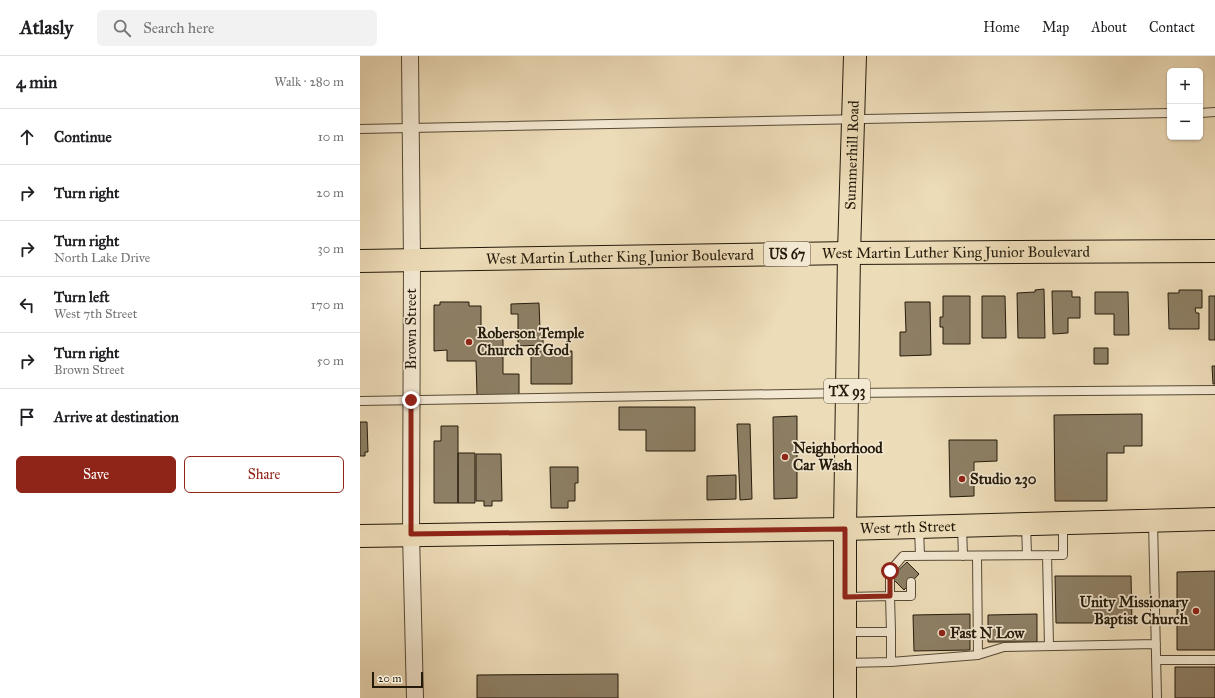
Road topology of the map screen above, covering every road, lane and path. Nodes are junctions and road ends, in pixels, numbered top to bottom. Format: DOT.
graph roads {
  1 [pos="410,56"];
  2 [pos="855,56"];
  3 [pos="1215,112"];
  4 [pos="1167,113"];
  5 [pos="1203,113"];
  6 [pos="854,120"];
  7 [pos="410,128"];
  8 [pos="360,129"];
  9 [pos="1215,251"];
  10 [pos="849,253"];
  11 [pos="412,260"];
  12 [pos="360,261"];
  13 [pos="1215,390"];
  14 [pos="847,393"];
  15 [pos="411,400"];
  16 [pos="360,401"];
  17 [pos="1215,519"];
  18 [pos="1153,521"];
  19 [pos="1063,523"];
  20 [pos="1026,524"];
  21 [pos="962,526"];
  22 [pos="919,527"];
  23 [pos="845,529"];
  24 [pos="411,534"];
  25 [pos="360,536"];
  26 [pos="1027,555"];
  27 [pos="1047,555"];
  28 [pos="920,556"];
  29 [pos="963,556"];
  30 [pos="977,556"];
  31 [pos="911,582"];
  32 [pos="890,596"];
  33 [pos="845,597"];
  34 [pos="845,632"];
  35 [pos="891,632"];
  36 [pos="1156,644"];
  37 [pos="1049,646"];
  38 [pos="978,655"];
  39 [pos="1156,660"];
  40 [pos="1215,660"];
  41 [pos="891,662"];
  42 [pos="844,663"];
  43 [pos="415,698"];
  44 [pos="845,698"];
  45 [pos="1157,698"];
  1 -- 7 [label="street, Brown Street"];
  2 -- 6 [label="main road, Summerhill Road / TX 93"];
  3 -- 5 [label="lane"];
  4 -- 6 [label="lane"];
  6 -- 7 [label="lane"];
  6 -- 10 [label="main road, Summerhill Road / TX 93"];
  7 -- 8 [label="lane"];
  7 -- 11 [label="street, Brown Street"];
  9 -- 10 [label="main road, West Martin Luther King Junior Boulevard / US 67"];
  10 -- 11 [label="main road, West Martin Luther King Junior Boulevard / US 67"];
  10 -- 14 [label="main road, TX 93"];
  11 -- 12 [label="main road, West Martin Luther King Junior Boulevard / US 67"];
  11 -- 15 [label="street, Brown Street"];
  13 -- 14 [label="lane"];
  14 -- 15 [label="lane"];
  14 -- 23 [label="main road, TX 93"];
  15 -- 16 [label="lane"];
  15 -- 24 [label="street, Brown Street"];
  17 -- 18 [label="main road, West 7th Street"];
  18 -- 19 [label="main road, West 7th Street"];
  18 -- 36 [label="lane"];
  19 -- 20 [label="main road, West 7th Street"];
  19 -- 27 [label="lane"];
  20 -- 21 [label="main road, West 7th Street"];
  20 -- 26 [label="lane"];
  21 -- 22 [label="main road, West 7th Street"];
  21 -- 29 [label="lane"];
  22 -- 23 [label="main road, West 7th Street"];
  22 -- 28 [label="lane"];
  23 -- 24 [label="main road, West 7th Street"];
  23 -- 33 [label="main road, TX 93"];
  24 -- 25 [label="main road, West 7th Street"];
  24 -- 43 [label="street, Brown Street"];
  26 -- 27 [label="lane"];
  26 -- 30 [label="lane"];
  27 -- 37 [label="lane"];
  28 -- 29 [label="lane"];
  28 -- 32 [label="lane"];
  29 -- 30 [label="lane"];
  30 -- 38 [label="lane"];
  31 -- 32 [label="lane"];
  32 -- 33 [label="lane"];
  32 -- 35 [label="lane"];
  33 -- 34 [label="main road, TX 93"];
  34 -- 35 [label="lane"];
  34 -- 42 [label="main road, TX 93"];
  35 -- 41 [label="lane"];
  36 -- 37 [label="lane"];
  36 -- 39 [label="lane"];
  37 -- 38 [label="lane"];
  38 -- 41 [label="lane"];
  39 -- 40 [label="lane"];
  39 -- 45 [label="lane"];
  41 -- 42 [label="lane"];
  42 -- 44 [label="main road, TX 93"];
}
